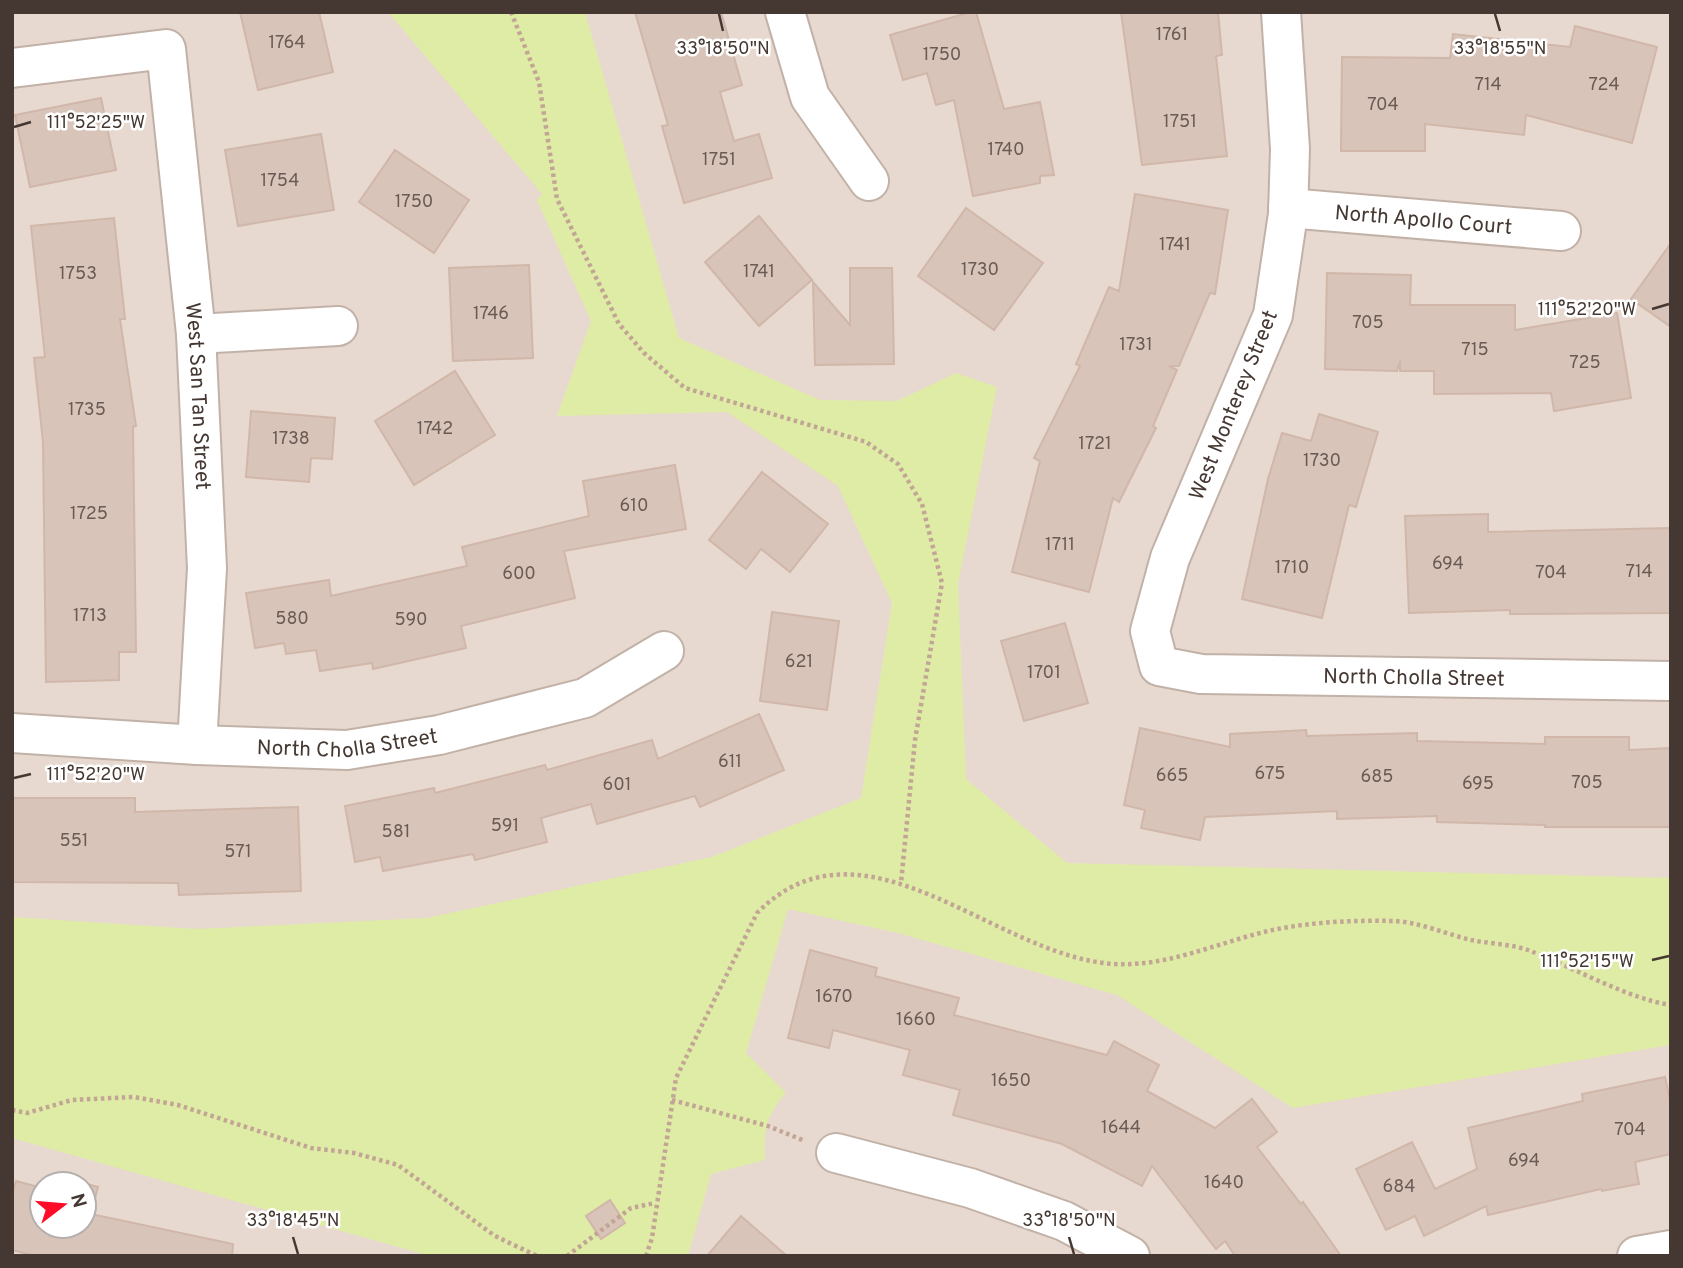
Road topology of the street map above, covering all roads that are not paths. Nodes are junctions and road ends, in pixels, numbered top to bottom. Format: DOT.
graph roads {
  1 [pos="785,12"];
  2 [pos="1281,12"];
  3 [pos="12,68"];
  4 [pos="869,181"];
  5 [pos="1288,208"];
  6 [pos="1561,231"];
  7 [pos="338,326"];
  8 [pos="195,334"];
  9 [pos="664,651"];
  10 [pos="1159,666"];
  11 [pos="1671,681"];
  12 [pos="12,733"];
  13 [pos="197,745"];
  14 [pos="836,1153"];
  15 [pos="1671,1250"];
  16 [pos="1130,1256"];
  17 [pos="1637,1256"];
  1 -- 4 [label="street"];
  2 -- 5 [label="street, West Monterey Street"];
  3 -- 8 [label="street, West San Tan Street"];
  5 -- 6 [label="street, North Apollo Court"];
  5 -- 10 [label="street, West Monterey Street"];
  7 -- 8 [label="street"];
  8 -- 13 [label="street, West San Tan Street"];
  9 -- 13 [label="street, North Cholla Street"];
  10 -- 11 [label="street, North Cholla Street"];
  12 -- 13 [label="street, North Cholla Street"];
  14 -- 16 [label="street"];
  15 -- 17 [label="street"];
}
